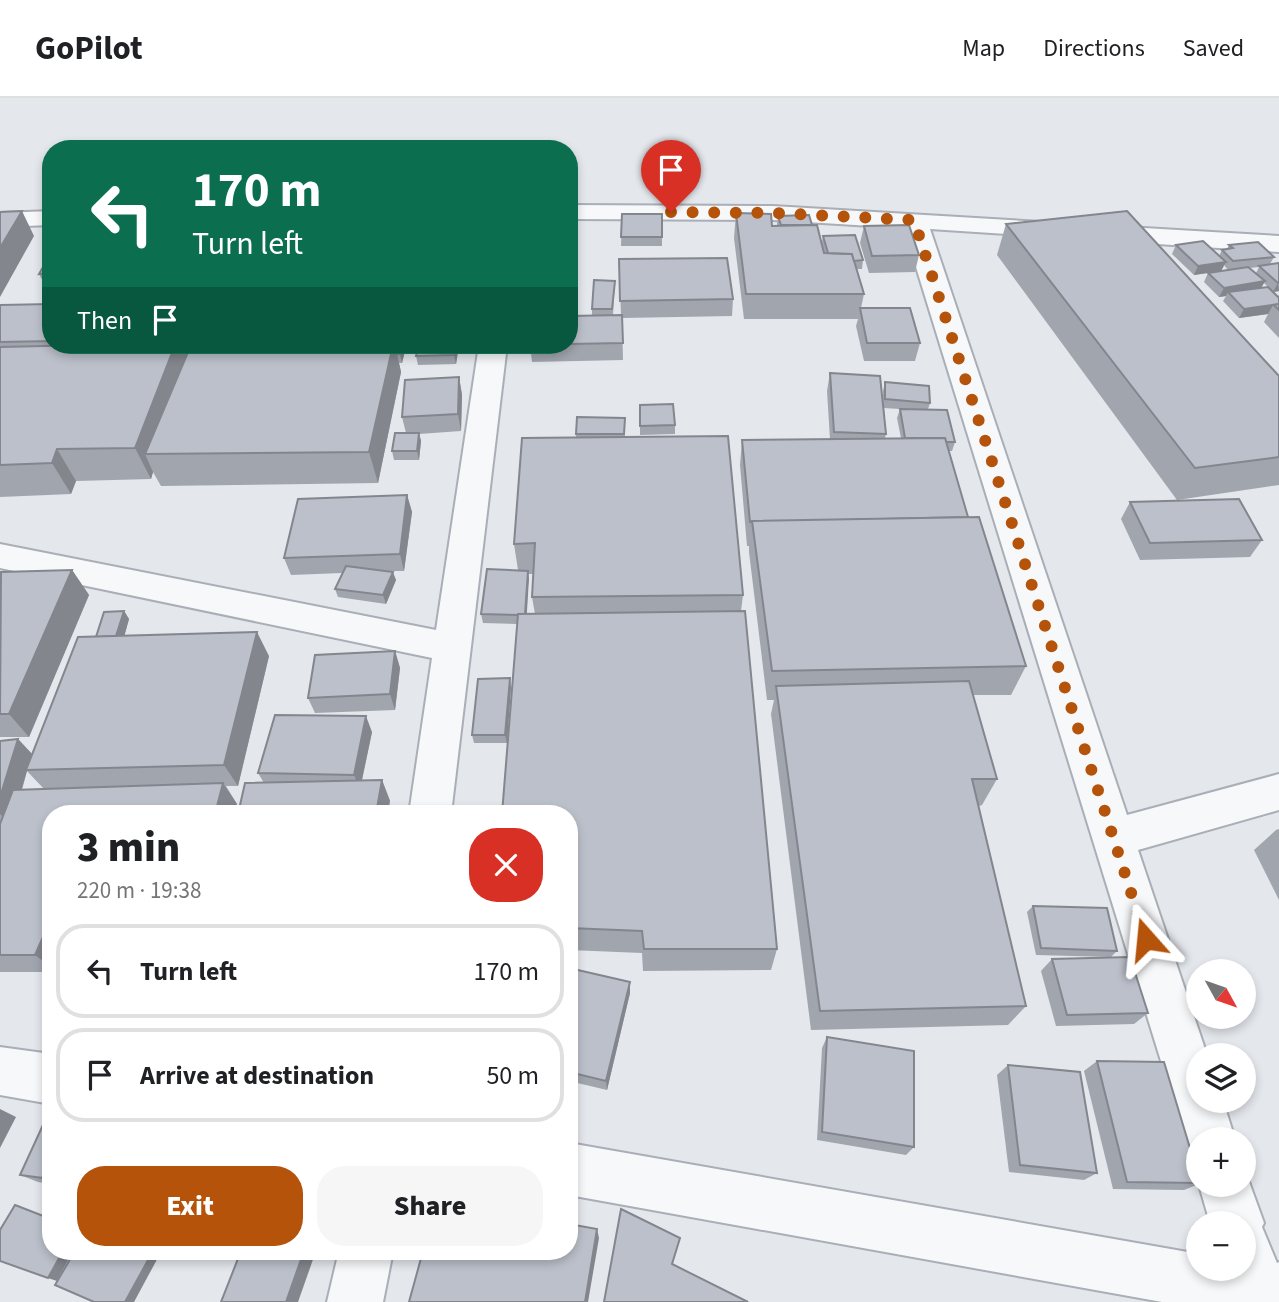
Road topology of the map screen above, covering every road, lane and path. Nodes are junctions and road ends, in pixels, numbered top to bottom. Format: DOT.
graph roads {
  1 [pos="578,212"];
  2 [pos="42,218"];
  3 [pos="0,220"];
  4 [pos="914,220"];
  5 [pos="1132,233"];
  6 [pos="1279,244"];
  7 [pos="1160,263"];
  8 [pos="492,354"];
  9 [pos="0,556"];
  10 [pos="451,647"];
  11 [pos="1279,792"];
  12 [pos="431,805"];
  13 [pos="1113,838"];
  14 [pos="0,1070"];
  15 [pos="42,1077"];
  16 [pos="1206,1127"];
  17 [pos="578,1169"];
  18 [pos="364,1260"];
  19 [pos="1260,1282"];
  20 [pos="355,1302"];
  1 -- 4 [label="street"];
  2 -- 3 [label="street"];
  4 -- 5 [label="street"];
  4 -- 13 [label="street"];
  5 -- 6 [label="street"];
  5 -- 7 [label="street"];
  8 -- 10 [label="street"];
  9 -- 10 [label="street"];
  10 -- 12 [label="street"];
  11 -- 13 [label="street"];
  13 -- 16 [label="street"];
  14 -- 15 [label="street"];
  17 -- 19 [label="street"];
  18 -- 20 [label="street"];
}
